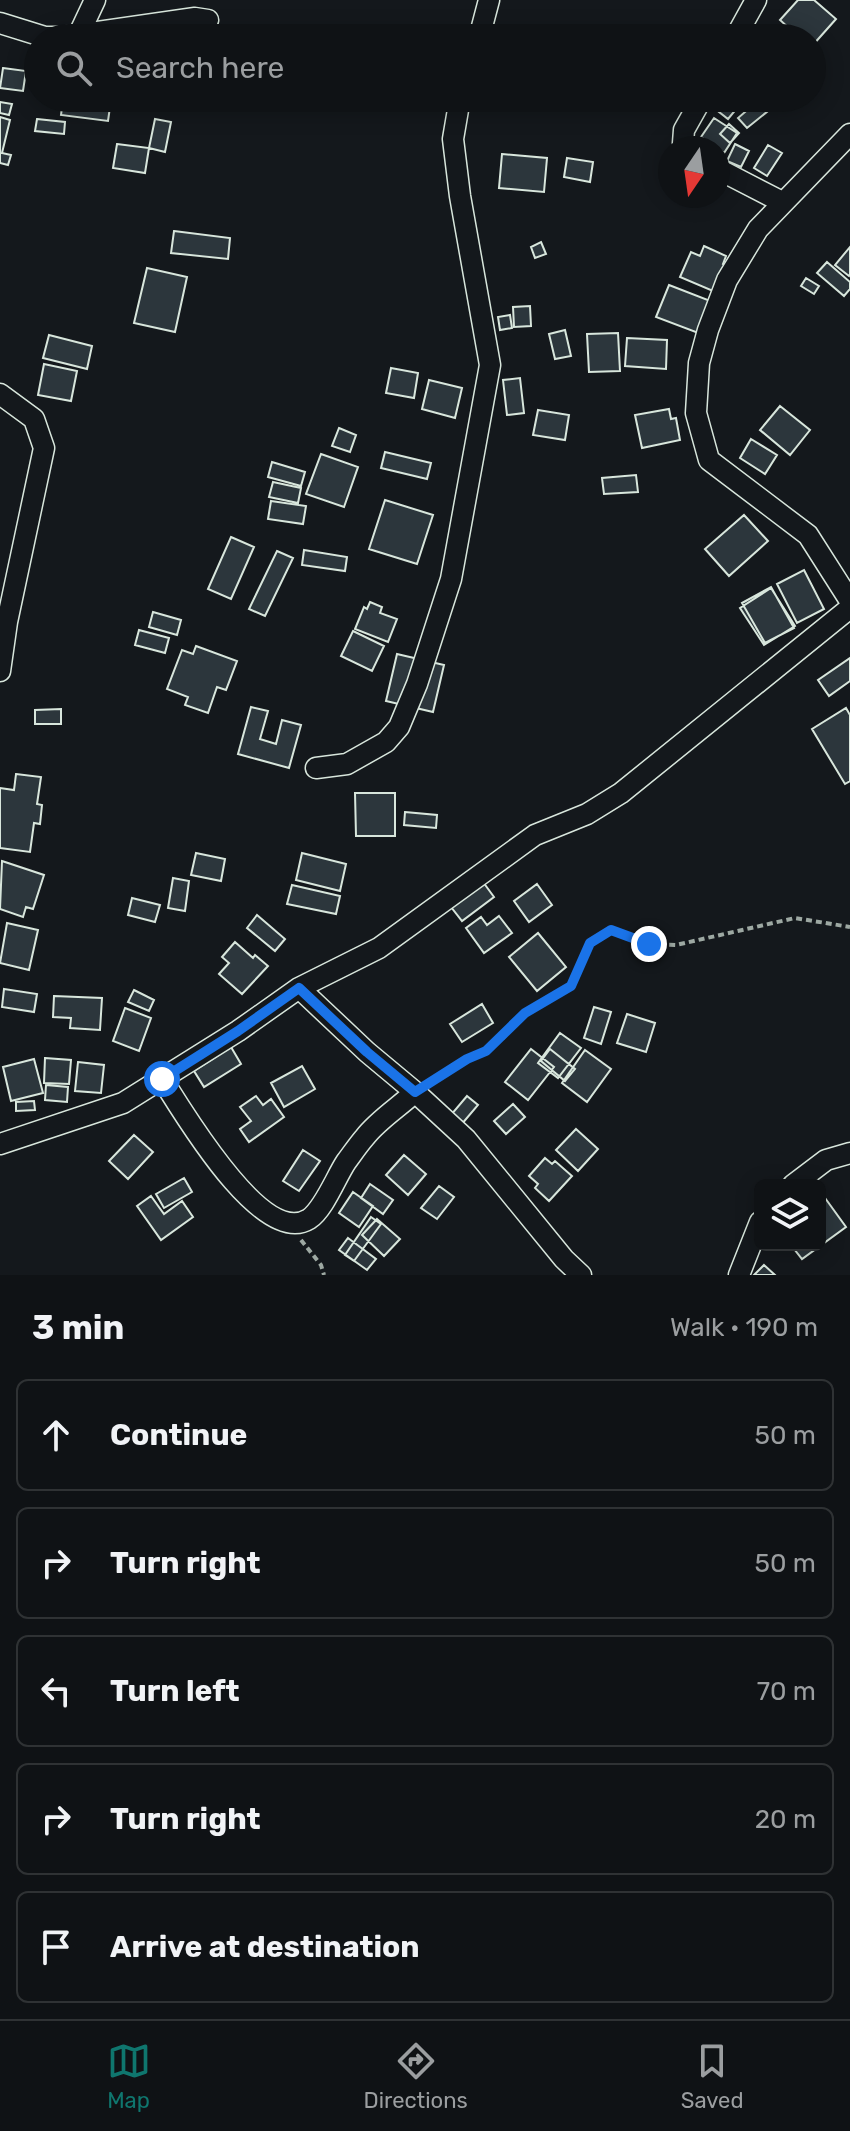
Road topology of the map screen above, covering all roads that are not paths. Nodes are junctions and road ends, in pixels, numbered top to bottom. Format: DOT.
graph roads {
  1 [pos="95,0"];
  2 [pos="489,0"];
  3 [pos="756,0"];
  4 [pos="208,20"];
  5 [pos="0,23"];
  6 [pos="84,24"];
  7 [pos="152,24"];
  8 [pos="483,24"];
  9 [pos="743,24"];
  10 [pos="24,30"];
  11 [pos="458,112"];
  12 [pos="694,112"];
  13 [pos="850,134"];
  14 [pos="684,136"];
  15 [pos="730,175"];
  16 [pos="782,202"];
  17 [pos="0,394"];
  18 [pos="850,601"];
  19 [pos="850,608"];
  20 [pos="0,671"];
  21 [pos="316,768"];
  22 [pos="299,988"];
  23 [pos="162,1079"];
  24 [pos="415,1092"];
  25 [pos="0,1144"];
  26 [pos="850,1153"];
  27 [pos="801,1179"];
  28 [pos="754,1237"];
  29 [pos="581,1275"];
  30 [pos="739,1275"];
  1 -- 6 [label="street"];
  2 -- 8 [label="street"];
  3 -- 9 [label="street"];
  4 -- 7 [label="street"];
  5 -- 10 [label="street"];
  11 -- 21 [label="street"];
  12 -- 14 [label="street"];
  13 -- 16 [label="street"];
  15 -- 16 [label="street"];
  16 -- 18 [label="street"];
  17 -- 20 [label="street"];
  19 -- 22 [label="street"];
  22 -- 23 [label="street"];
  22 -- 24 [label="street"];
  23 -- 24 [label="street"];
  23 -- 25 [label="street"];
  24 -- 29 [label="street"];
  26 -- 27 [label="street"];
  28 -- 30 [label="street"];
}
